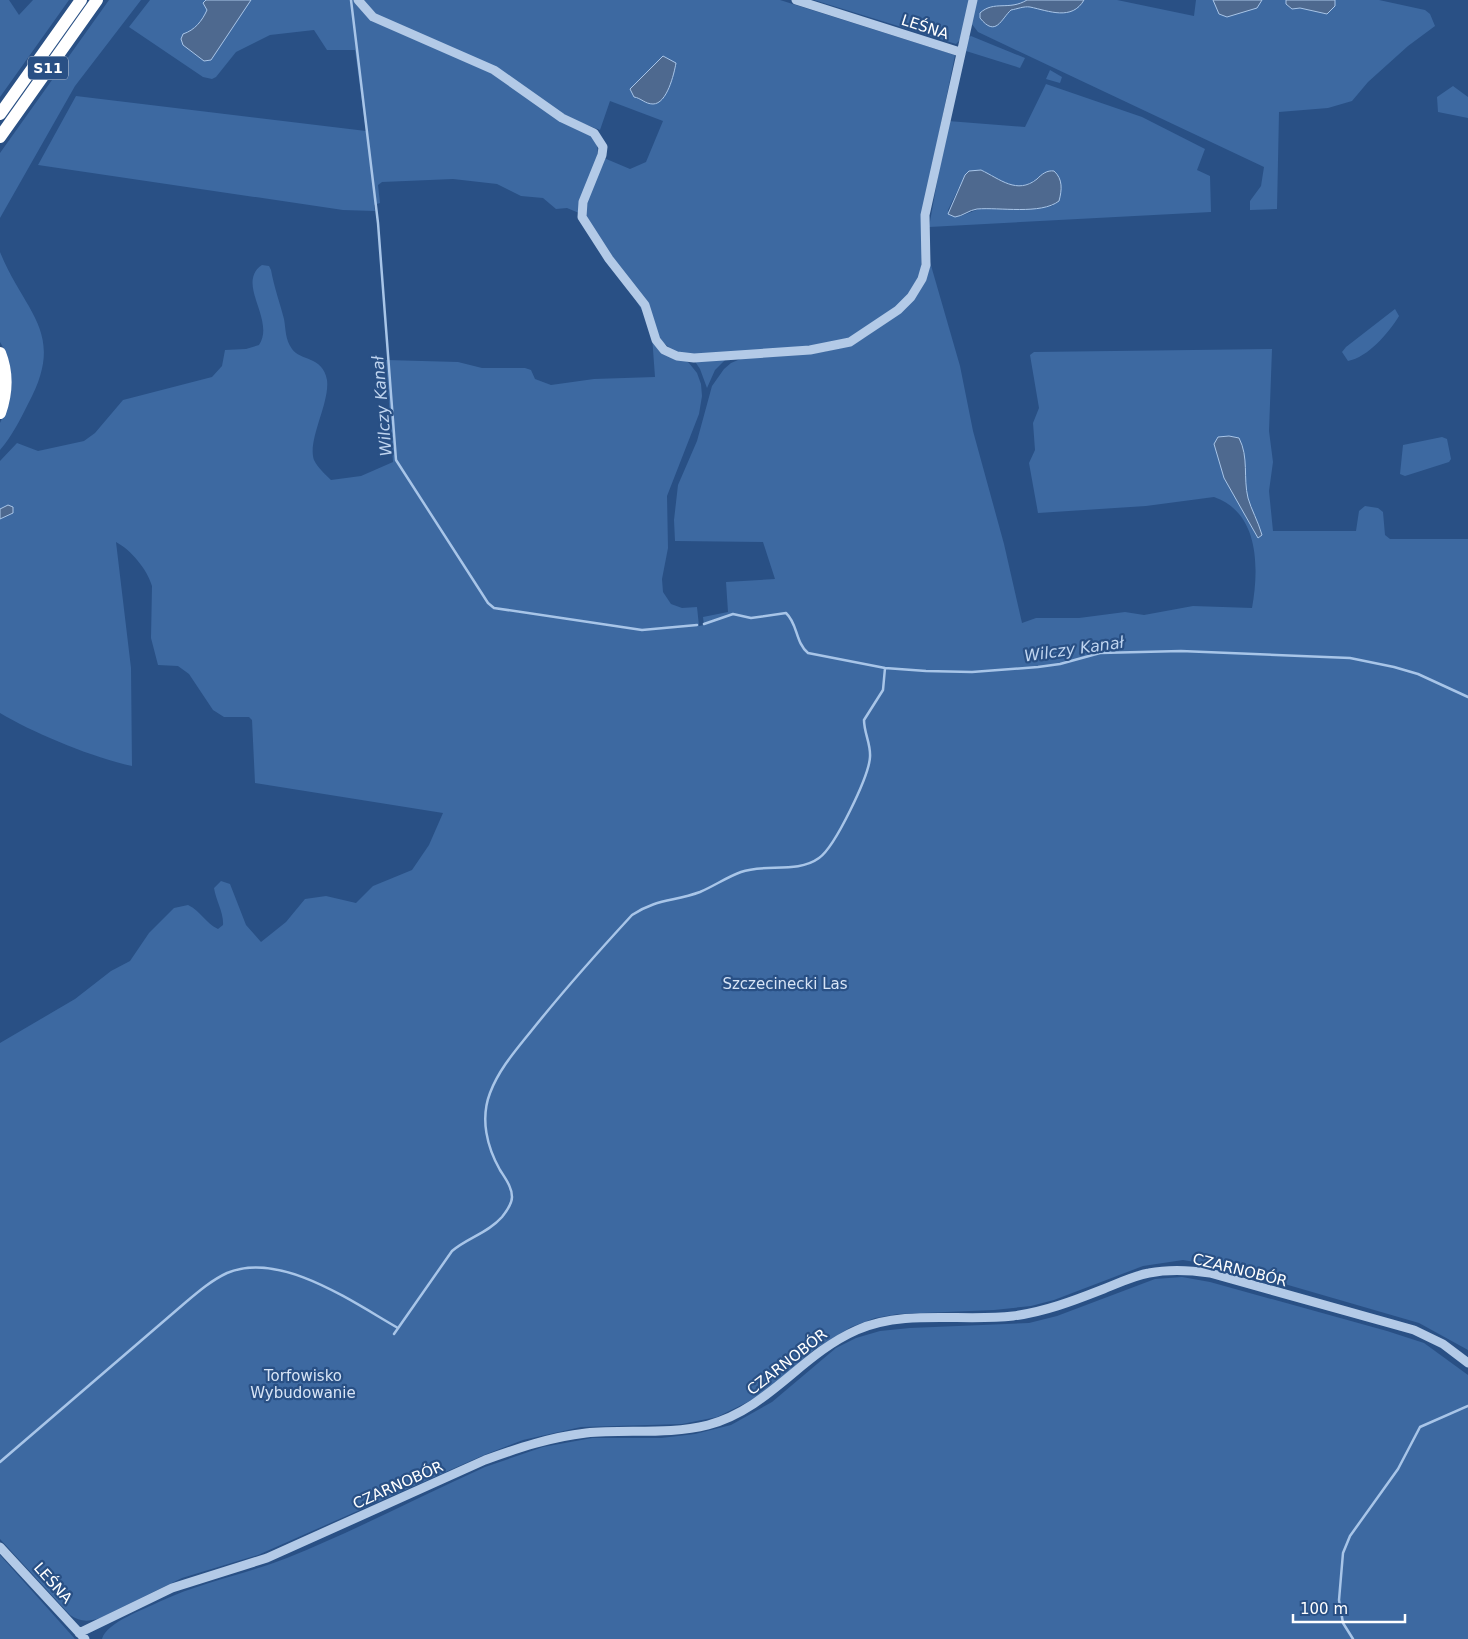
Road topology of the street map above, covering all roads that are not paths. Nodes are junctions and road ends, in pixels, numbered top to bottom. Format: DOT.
graph roads {
  1 [pos="81,0"];
  2 [pos="97,0"];
  3 [pos="358,0"];
  4 [pos="796,0"];
  5 [pos="973,0"];
  6 [pos="960,52"];
  7 [pos="0,114"];
  8 [pos="0,137"];
  9 [pos="0,353"];
  10 [pos="0,413"];
  11 [pos="1468,1363"];
  12 [pos="0,1547"];
  13 [pos="82,1636"];
  1 -- 7 [label="highway, S11"];
  2 -- 8 [label="highway, S11"];
  3 -- 6 [label="street"];
  4 -- 6 [label="street, LEŚNA"];
  5 -- 6 [label="street"];
  9 -- 10 [label="highway"];
  11 -- 13 [label="street, CZARNOBÓR"];
  12 -- 13 [label="street, LEŚNA"];
}
